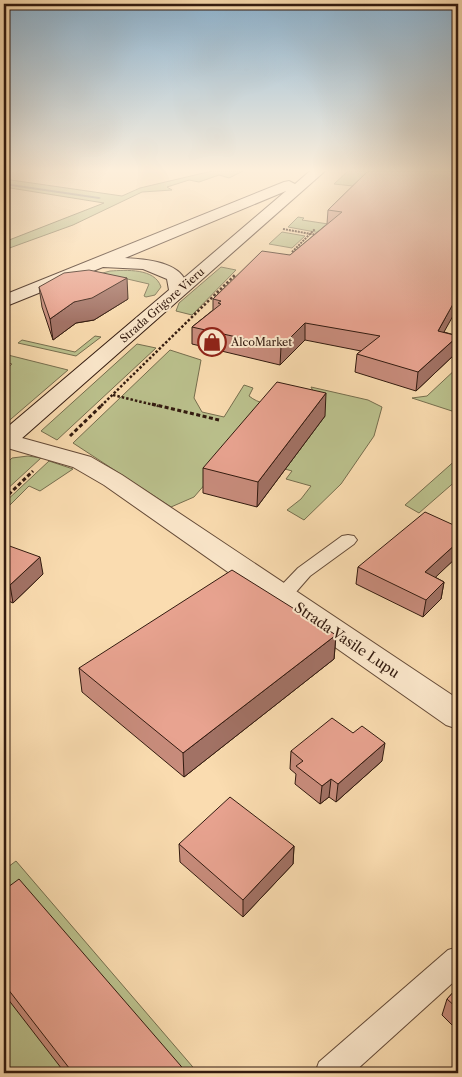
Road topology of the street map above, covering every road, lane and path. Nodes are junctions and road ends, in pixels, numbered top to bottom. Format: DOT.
graph roads {
  1 [pos="198,221"];
  2 [pos="258,221"];
  3 [pos="288,223"];
  4 [pos="275,228"];
  5 [pos="282,229"];
  6 [pos="315,229"];
  7 [pos="277,234"];
  8 [pos="311,234"];
  9 [pos="324,236"];
  10 [pos="292,252"];
  11 [pos="87,267"];
  12 [pos="242,268"];
  13 [pos="230,280"];
  14 [pos="238,282"];
  15 [pos="178,291"];
  16 [pos="4,301"];
  17 [pos="112,395"];
  18 [pos="219,420"];
  19 [pos="5,441"];
  20 [pos="53,452"];
  21 [pos="4,499"];
  22 [pos="348,540"];
  23 [pos="282,596"];
  24 [pos="458,716"];
  25 [pos="458,960"];
  26 [pos="330,1073"];
  1 -- 11 [label="street"];
  2 -- 15 [label="street, Strada Grigore Vieru"];
  3 -- 5 [label="path"];
  4 -- 5 [label="path"];
  5 -- 7 [label="path"];
  5 -- 8 [label="path"];
  6 -- 8 [label="path"];
  8 -- 9 [label="path"];
  8 -- 10 [label="path"];
  11 -- 15 [label="street"];
  11 -- 16 [label="street"];
  12 -- 13 [label="path"];
  13 -- 14 [label="path"];
  13 -- 17 [label="path"];
  15 -- 19 [label="street, Strada Grigore Vieru"];
  17 -- 18 [label="path"];
  17 -- 20 [label="path"];
  19 -- 20 [label="street, Strada Grigore Vieru"];
  20 -- 21 [label="path"];
  20 -- 23 [label="street, Strada Grigore Vieru"];
  22 -- 23 [label="lane, Strada Vasile Lupu"];
  23 -- 24 [label="street, Strada Vasile Lupu"];
  25 -- 26 [label="lane"];
}
